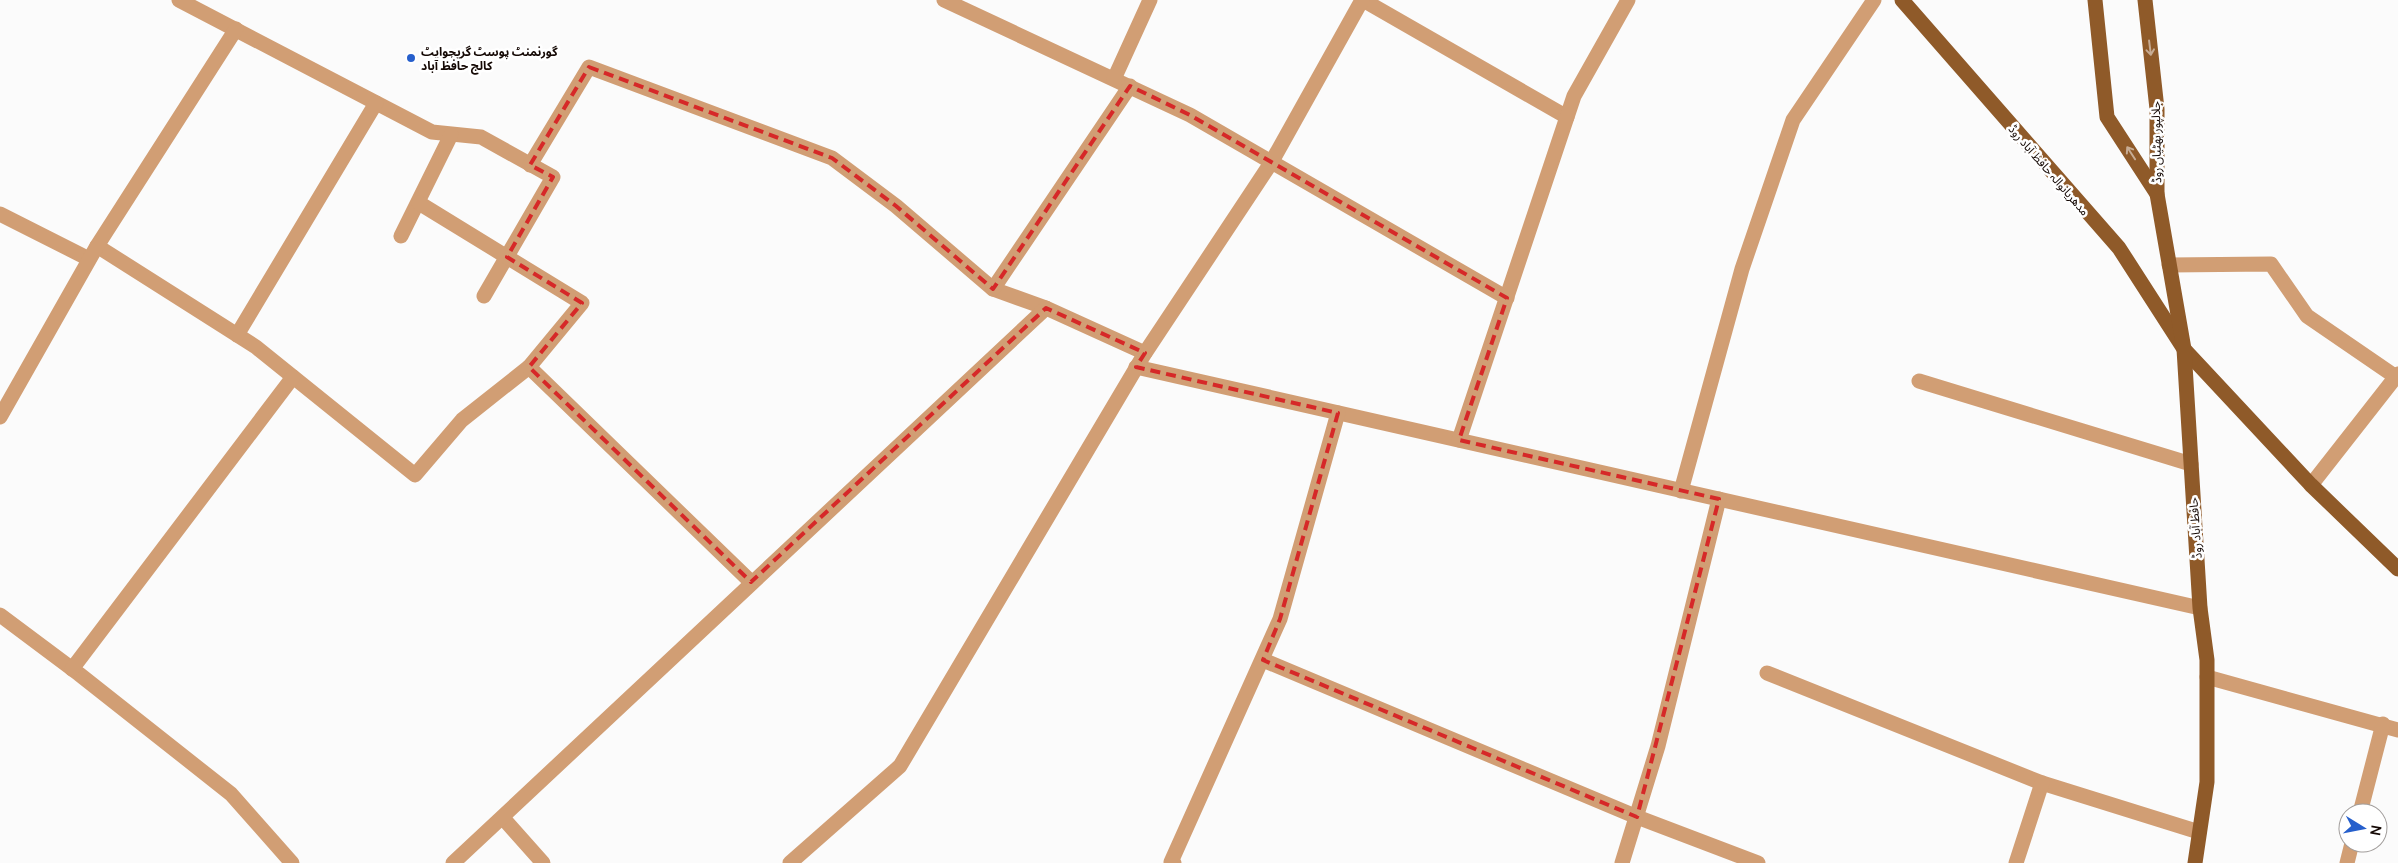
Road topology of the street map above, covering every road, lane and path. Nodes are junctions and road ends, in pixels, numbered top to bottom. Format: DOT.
graph roads {
  1 [pos="179,0"];
  2 [pos="944,0"];
  3 [pos="1150,0"];
  4 [pos="1363,0"];
  5 [pos="1628,0"];
  6 [pos="1874,0"];
  7 [pos="1902,0"];
  8 [pos="2095,0"];
  9 [pos="2145,0"];
  10 [pos="236,30"];
  11 [pos="1114,79"];
  12 [pos="1130,86"];
  13 [pos="376,103"];
  14 [pos="1567,117"];
  15 [pos="451,135"];
  16 [pos="1270,163"];
  17 [pos="530,165"];
  18 [pos="2157,194"];
  19 [pos="419,203"];
  20 [pos="0,214"];
  21 [pos="401,236"];
  22 [pos="93,252"];
  23 [pos="507,257"];
  24 [pos="2170,265"];
  25 [pos="994,288"];
  26 [pos="484,296"];
  27 [pos="1507,298"];
  28 [pos="1046,308"];
  29 [pos="237,335"];
  30 [pos="2184,349"];
  31 [pos="1145,353"];
  32 [pos="529,367"];
  33 [pos="1136,367"];
  34 [pos="2397,376"];
  35 [pos="293,377"];
  36 [pos="1919,381"];
  37 [pos="1338,413"];
  38 [pos="0,417"];
  39 [pos="1459,440"];
  40 [pos="2191,464"];
  41 [pos="2311,485"];
  42 [pos="1681,491"];
  43 [pos="1719,499"];
  44 [pos="2398,569"];
  45 [pos="751,582"];
  46 [pos="2200,608"];
  47 [pos="0,615"];
  48 [pos="1263,660"];
  49 [pos="72,669"];
  50 [pos="1767,673"];
  51 [pos="2207,677"];
  52 [pos="2383,724"];
  53 [pos="2398,730"];
  54 [pos="2042,782"];
  55 [pos="2363,803"];
  56 [pos="1637,817"];
  57 [pos="503,818"];
  58 [pos="2199,832"];
  59 [pos="292,863"];
  60 [pos="453,863"];
  61 [pos="543,863"];
  62 [pos="790,863"];
  63 [pos="1174,863"];
  64 [pos="1622,863"];
  65 [pos="1758,863"];
  66 [pos="2016,863"];
  67 [pos="2195,863"];
  1 -- 10 [label="street"];
  2 -- 11 [label="street"];
  3 -- 11 [label="street"];
  4 -- 14 [label="street"];
  4 -- 16 [label="street"];
  5 -- 14 [label="street"];
  6 -- 42 [label="street"];
  7 -- 30 [label="main road, مدھریانوالہ حافظ آباد روڈ"];
  18 -- 8 [label="main road, جلالپور بھٹیاں روڈ, one-way"];
  9 -- 18 [label="main road, جلالپور بھٹیاں روڈ, one-way"];
  10 -- 13 [label="street"];
  10 -- 22 [label="street"];
  11 -- 12 [label="street"];
  12 -- 16 [label="street"];
  12 -- 25 [label="street"];
  13 -- 15 [label="street"];
  13 -- 29 [label="street"];
  14 -- 27 [label="street"];
  15 -- 17 [label="street"];
  15 -- 19 [label="street"];
  16 -- 27 [label="street"];
  16 -- 31 [label="street"];
  17 -- 23 [label="street"];
  17 -- 25 [label="street"];
  18 -- 24 [label="main road, حافظ آباد روڈ"];
  19 -- 21 [label="street"];
  19 -- 23 [label="street"];
  20 -- 22 [label="street"];
  22 -- 29 [label="street"];
  22 -- 38 [label="street"];
  23 -- 26 [label="street"];
  23 -- 32 [label="street"];
  24 -- 30 [label="main road, حافظ آباد روڈ"];
  24 -- 34 [label="street"];
  25 -- 28 [label="street"];
  27 -- 39 [label="street"];
  28 -- 31 [label="street"];
  28 -- 45 [label="street"];
  29 -- 35 [label="street"];
  30 -- 40 [label="main road, حافظ آباد روڈ"];
  30 -- 41 [label="main road, مدھریانوالہ حافظ آباد روڈ"];
  31 -- 33 [label="street"];
  32 -- 35 [label="street"];
  32 -- 45 [label="street"];
  33 -- 37 [label="street"];
  33 -- 62 [label="street"];
  34 -- 41 [label="street"];
  35 -- 49 [label="street"];
  36 -- 40 [label="street"];
  37 -- 39 [label="street"];
  37 -- 48 [label="street"];
  39 -- 42 [label="street"];
  40 -- 46 [label="main road, حافظ آباد روڈ"];
  41 -- 44 [label="main road, مدھریانوالہ حافظ آباد روڈ"];
  42 -- 43 [label="street"];
  43 -- 46 [label="street"];
  43 -- 56 [label="street"];
  45 -- 57 [label="street"];
  46 -- 51 [label="main road, حافظ آباد روڈ"];
  47 -- 49 [label="street"];
  48 -- 56 [label="street"];
  48 -- 63 [label="street"];
  49 -- 59 [label="street"];
  50 -- 54 [label="street"];
  51 -- 52 [label="street"];
  51 -- 58 [label="main road, حافظ آباد روڈ"];
  52 -- 53 [label="street"];
  52 -- 55 [label="street"];
  54 -- 58 [label="street"];
  54 -- 66 [label="street"];
  56 -- 64 [label="street"];
  56 -- 65 [label="street"];
  57 -- 60 [label="street"];
  57 -- 61 [label="street"];
  58 -- 67 [label="main road, حافظ آباد روڈ"];
}
